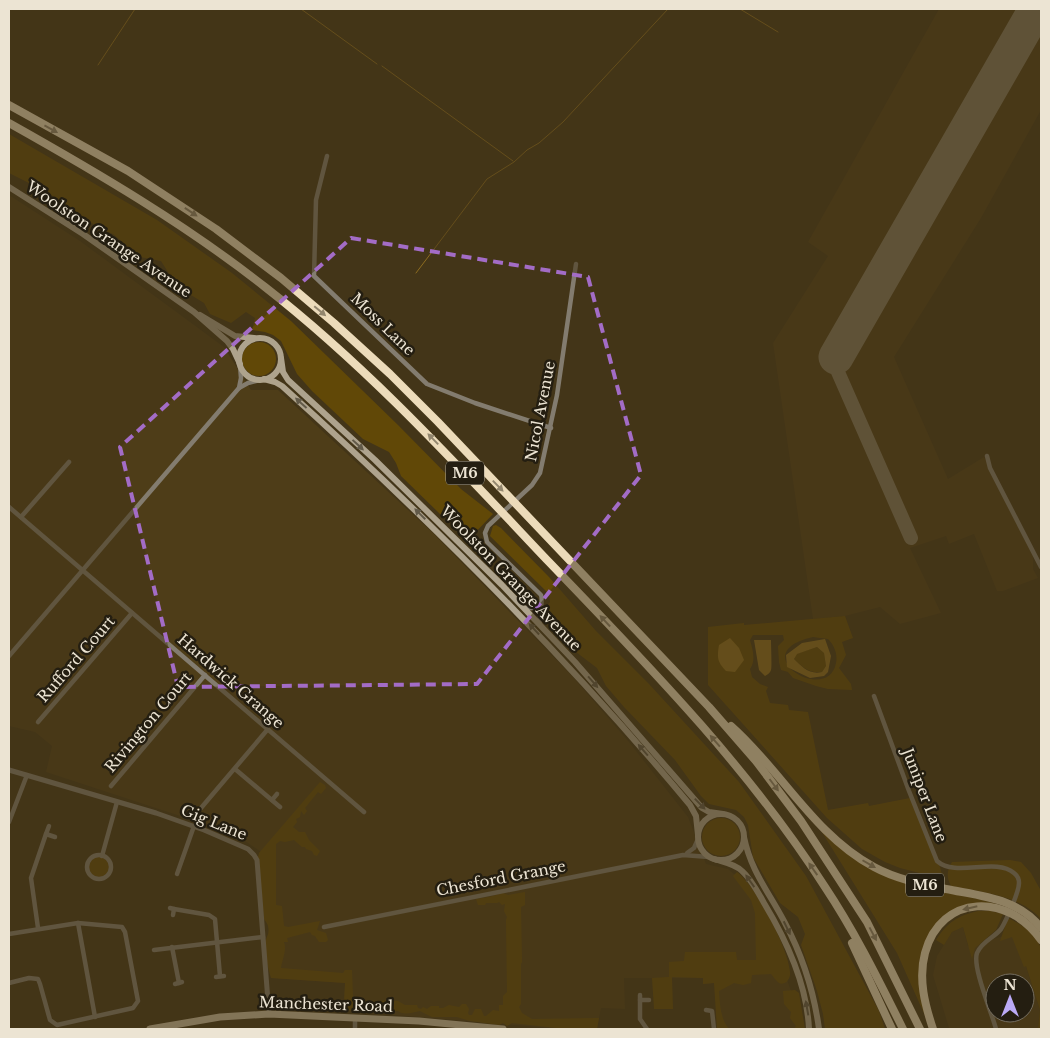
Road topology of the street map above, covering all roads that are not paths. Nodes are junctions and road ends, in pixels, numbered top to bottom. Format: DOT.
graph roads {
  1 [pos="9,105"];
  2 [pos="9,124"];
  3 [pos="327,156"];
  4 [pos="9,187"];
  5 [pos="576,264"];
  6 [pos="194,312"];
  7 [pos="257,338"];
  8 [pos="281,358"];
  9 [pos="240,364"];
  10 [pos="262,379"];
  11 [pos="239,388"];
  12 [pos="551,428"];
  13 [pos="987,456"];
  14 [pos="69,462"];
  15 [pos="9,507"];
  16 [pos="21,517"];
  17 [pos="1041,567"];
  18 [pos="82,570"];
  19 [pos="524,608"];
  20 [pos="540,608"];
  21 [pos="132,613"];
  22 [pos="540,625"];
  23 [pos="9,656"];
  24 [pos="205,675"];
  25 [pos="874,696"];
  26 [pos="709,707"];
  27 [pos="38,722"];
  28 [pos="268,729"];
  29 [pos="235,769"];
  30 [pos="9,770"];
  31 [pos="27,775"];
  32 [pos="111,786"];
  33 [pos="277,794"];
  34 [pos="272,800"];
  35 [pos="117,802"];
  36 [pos="280,807"];
  37 [pos="201,808"];
  38 [pos="364,812"];
  39 [pos="724,814"];
  40 [pos="9,822"];
  41 [pos="49,826"];
  42 [pos="194,826"];
  43 [pos="46,834"];
  44 [pos="55,837"];
  45 [pos="698,837"];
  46 [pos="744,837"];
  47 [pos="683,855"];
  48 [pos="102,856"];
  49 [pos="712,858"];
  50 [pos="177,874"];
  51 [pos="839,911"];
  52 [pos="173,915"];
  53 [pos="78,923"];
  54 [pos="324,927"];
  55 [pos="38,928"];
  56 [pos="1041,928"];
  57 [pos="9,934"];
  58 [pos="263,937"];
  59 [pos="1041,940"];
  60 [pos="216,942"];
  61 [pos="172,947"];
  62 [pos="154,950"];
  63 [pos="220,976"];
  64 [pos="9,983"];
  65 [pos="179,983"];
  66 [pos="649,1000"];
  67 [pos="706,1010"];
  68 [pos="269,1014"];
  69 [pos="95,1017"];
  70 [pos="355,1018"];
  71 [pos="150,1029"];
  72 [pos="354,1029"];
  73 [pos="503,1029"];
  74 [pos="647,1029"];
  75 [pos="714,1029"];
  76 [pos="809,1029"];
  77 [pos="819,1029"];
  78 [pos="892,1029"];
  79 [pos="903,1029"];
  80 [pos="920,1029"];
  81 [pos="933,1029"];
  82 [pos="996,1029"];
  1 -- 26 [label="highway, M6, one-way"];
  51 -- 2 [label="highway, M6, one-way"];
  3 -- 12 [label="street, Moss Lane"];
  4 -- 6 [label="main road, Woolston Grange Avenue"];
  5 -- 12 [label="street, Nicol Avenue"];
  6 -- 7 [label="main road, Woolston Grange Avenue"];
  6 -- 9 [label="main road, Woolston Grange Avenue"];
  7 -- 8 [label="main road"];
  7 -- 9 [label="main road"];
  8 -- 10 [label="main road"];
  8 -- 19 [label="main road, Woolston Grange Avenue, one-way"];
  9 -- 10 [label="main road"];
  9 -- 11 [label="street"];
  10 -- 11 [label="street"];
  45 -- 10 [label="main road, Woolston Grange Avenue, one-way"];
  11 -- 18 [label="street"];
  12 -- 20 [label="street, Nicol Avenue"];
  13 -- 17 [label="street"];
  14 -- 16 [label="street"];
  15 -- 16 [label="street, Hardwick Grange"];
  16 -- 18 [label="street, Hardwick Grange"];
  18 -- 21 [label="street, Hardwick Grange"];
  18 -- 23 [label="street"];
  19 -- 20 [label="street"];
  19 -- 22 [label="main road, Woolston Grange Avenue"];
  20 -- 22 [label="street, Nicol Avenue"];
  21 -- 24 [label="street, Hardwick Grange"];
  21 -- 27 [label="street, Rufford Court"];
  22 -- 39 [label="main road, Woolston Grange Avenue, one-way"];
  24 -- 28 [label="street, Hardwick Grange"];
  24 -- 32 [label="street, Rivington Court"];
  25 -- 82 [label="street, Juniper Lane"];
  26 -- 56 [label="highway, M6, one-way"];
  26 -- 80 [label="highway, M6, one-way"];
  28 -- 29 [label="street"];
  28 -- 38 [label="street, Hardwick Grange"];
  29 -- 34 [label="street"];
  29 -- 37 [label="street"];
  30 -- 31 [label="street, Gig Lane"];
  31 -- 35 [label="street, Gig Lane"];
  31 -- 40 [label="street"];
  33 -- 34 [label="street"];
  34 -- 36 [label="street"];
  35 -- 42 [label="street, Gig Lane"];
  35 -- 48 [label="street"];
  39 -- 45 [label="main road"];
  39 -- 46 [label="main road"];
  41 -- 43 [label="street"];
  42 -- 50 [label="street"];
  42 -- 58 [label="street, Gig Lane"];
  43 -- 44 [label="street"];
  43 -- 55 [label="street"];
  45 -- 47 [label="street"];
  45 -- 49 [label="main road"];
  46 -- 49 [label="main road"];
  46 -- 77 [label="main road, one-way"];
  47 -- 49 [label="street, Chesford Grange"];
  47 -- 54 [label="street, Chesford Grange"];
  48 -- 48 [label="street"];
  76 -- 49 [label="main road, one-way"];
  51 -- 78 [label="highway, M6"];
  51 -- 79 [label="highway, M6"];
  52 -- 60 [label="street"];
  53 -- 55 [label="street"];
  53 -- 69 [label="street"];
  53 -- 69 [label="street"];
  55 -- 57 [label="street"];
  58 -- 60 [label="street"];
  58 -- 68 [label="street, Gig Lane"];
  59 -- 81 [label="highway, M6, one-way"];
  60 -- 61 [label="street"];
  60 -- 63 [label="street"];
  61 -- 62 [label="street"];
  61 -- 65 [label="street"];
  64 -- 69 [label="street"];
  66 -- 74 [label="street"];
  67 -- 75 [label="street"];
  68 -- 70 [label="main road, Manchester Road"];
  68 -- 71 [label="main road, Manchester Road"];
  70 -- 72 [label="street"];
  70 -- 73 [label="main road, Manchester Road"];
}
